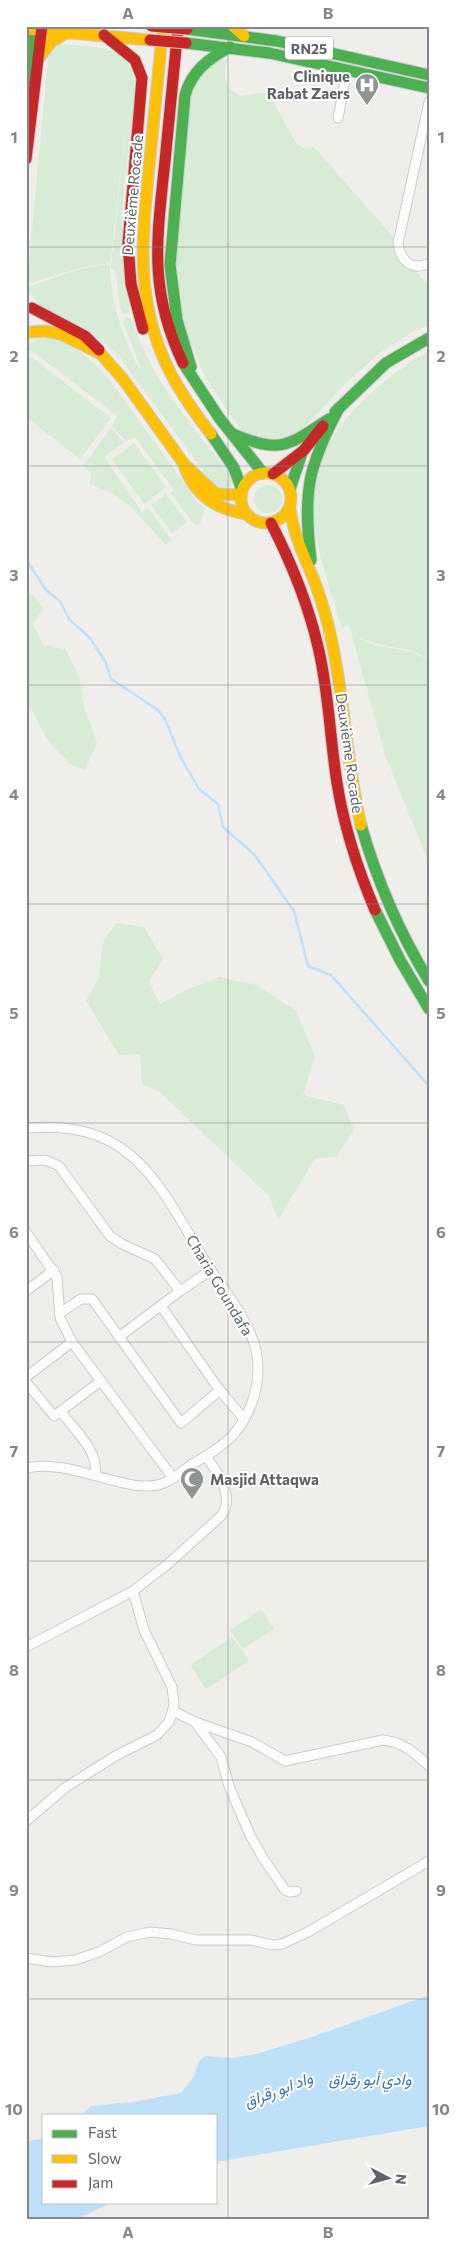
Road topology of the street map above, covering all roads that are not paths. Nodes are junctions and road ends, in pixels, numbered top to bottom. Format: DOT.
graph roads {
  1 [pos="150,26"];
  2 [pos="163,26"];
  3 [pos="233,26"];
  4 [pos="35,28"];
  5 [pos="183,28"];
  6 [pos="68,32"];
  7 [pos="104,35"];
  8 [pos="244,36"];
  9 [pos="230,47"];
  10 [pos="39,58"];
  11 [pos="347,70"];
  12 [pos="429,75"];
  13 [pos="429,88"];
  14 [pos="33,93"];
  15 [pos="429,102"];
  16 [pos="338,118"];
  17 [pos="26,159"];
  18 [pos="429,263"];
  19 [pos="29,305"];
  20 [pos="28,333"];
  21 [pos="429,338"];
  22 [pos="101,354"];
  23 [pos="165,363"];
  24 [pos="195,388"];
  25 [pos="339,408"];
  26 [pos="329,419"];
  27 [pos="230,432"];
  28 [pos="304,450"];
  29 [pos="184,464"];
  30 [pos="268,473"];
  31 [pos="290,489"];
  32 [pos="242,492"];
  33 [pos="290,508"];
  34 [pos="246,514"];
  35 [pos="271,523"];
  36 [pos="314,579"];
  37 [pos="429,981"];
  38 [pos="429,1009"];
  39 [pos="26,1128"];
  40 [pos="26,1161"];
  41 [pos="26,1232"];
  42 [pos="54,1270"];
  43 [pos="211,1270"];
  44 [pos="26,1291"];
  45 [pos="180,1291"];
  46 [pos="161,1306"];
  47 [pos="60,1313"];
  48 [pos="119,1337"];
  49 [pos="72,1342"];
  50 [pos="26,1377"];
  51 [pos="101,1381"];
  52 [pos="26,1382"];
  53 [pos="220,1390"];
  54 [pos="61,1412"];
  55 [pos="244,1419"];
  56 [pos="206,1456"];
  57 [pos="26,1468"];
  58 [pos="94,1474"];
  59 [pos="173,1478"];
  60 [pos="133,1591"];
  61 [pos="26,1647"];
  62 [pos="173,1711"];
  63 [pos="195,1722"];
  64 [pos="429,1766"];
  65 [pos="26,1821"];
  66 [pos="429,1861"];
  67 [pos="296,1891"];
  68 [pos="26,1958"];
  1 -- 5 [label="main road, RN25, bridge"];
  2 -- 23 [label="main road, Deuxième Rocade"];
  3 -- 8 [label="main road"];
  4 -- 6 [label="main road, RN25"];
  4 -- 10 [label="main road"];
  4 -- 14 [label="main road"];
  5 -- 8 [label="main road, RN25"];
  5 -- 24 [label="main road, Deuxième Rocade"];
  6 -- 7 [label="main road, RN25"];
  6 -- 10 [label="main road"];
  7 -- 9 [label="main road, RN25, bridge"];
  7 -- 23 [label="main road"];
  8 -- 12 [label="main road, RN25"];
  9 -- 11 [label="main road, RN25"];
  9 -- 24 [label="main road"];
  10 -- 14 [label="main road"];
  11 -- 13 [label="main road, RN25"];
  11 -- 16 [label="street"];
  14 -- 17 [label="main road"];
  15 -- 18 [label="street"];
  19 -- 20 [label="main road"];
  19 -- 22 [label="main road"];
  20 -- 22 [label="main road"];
  21 -- 25 [label="main road"];
  22 -- 29 [label="main road"];
  23 -- 32 [label="main road, Deuxième Rocade"];
  24 -- 27 [label="main road, Deuxième Rocade"];
  25 -- 26 [label="main road"];
  25 -- 36 [label="main road"];
  26 -- 27 [label="main road"];
  26 -- 28 [label="main road"];
  27 -- 30 [label="main road, Deuxième Rocade"];
  28 -- 30 [label="main road"];
  28 -- 31 [label="main road"];
  29 -- 32 [label="main road"];
  29 -- 34 [label="main road"];
  30 -- 31 [label="main road"];
  30 -- 32 [label="main road"];
  31 -- 33 [label="main road"];
  32 -- 34 [label="main road"];
  33 -- 35 [label="main road"];
  33 -- 36 [label="main road, Deuxième Rocade"];
  34 -- 35 [label="main road"];
  35 -- 38 [label="main road, Deuxième Rocade"];
  36 -- 37 [label="main road, Deuxième Rocade"];
  39 -- 43 [label="street, Charia Goundafa"];
  40 -- 45 [label="street"];
  41 -- 42 [label="street"];
  42 -- 44 [label="street"];
  42 -- 47 [label="street"];
  43 -- 45 [label="street"];
  43 -- 55 [label="street, Charia Goundafa"];
  45 -- 46 [label="street"];
  46 -- 48 [label="street"];
  46 -- 53 [label="street"];
  47 -- 48 [label="street"];
  47 -- 49 [label="street"];
  48 -- 53 [label="street"];
  49 -- 50 [label="street"];
  49 -- 51 [label="street"];
  51 -- 54 [label="street"];
  51 -- 59 [label="street"];
  52 -- 54 [label="street"];
  53 -- 55 [label="street"];
  54 -- 58 [label="street"];
  55 -- 56 [label="street, Charia Goundafa"];
  56 -- 59 [label="street, Charia Goundafa"];
  56 -- 60 [label="street"];
  57 -- 58 [label="street, Charia Goundafa"];
  58 -- 59 [label="street, Charia Goundafa"];
  60 -- 61 [label="street"];
  60 -- 62 [label="street"];
  62 -- 63 [label="street"];
  62 -- 65 [label="street"];
  63 -- 64 [label="street"];
  63 -- 67 [label="street"];
  66 -- 68 [label="street"];
}
